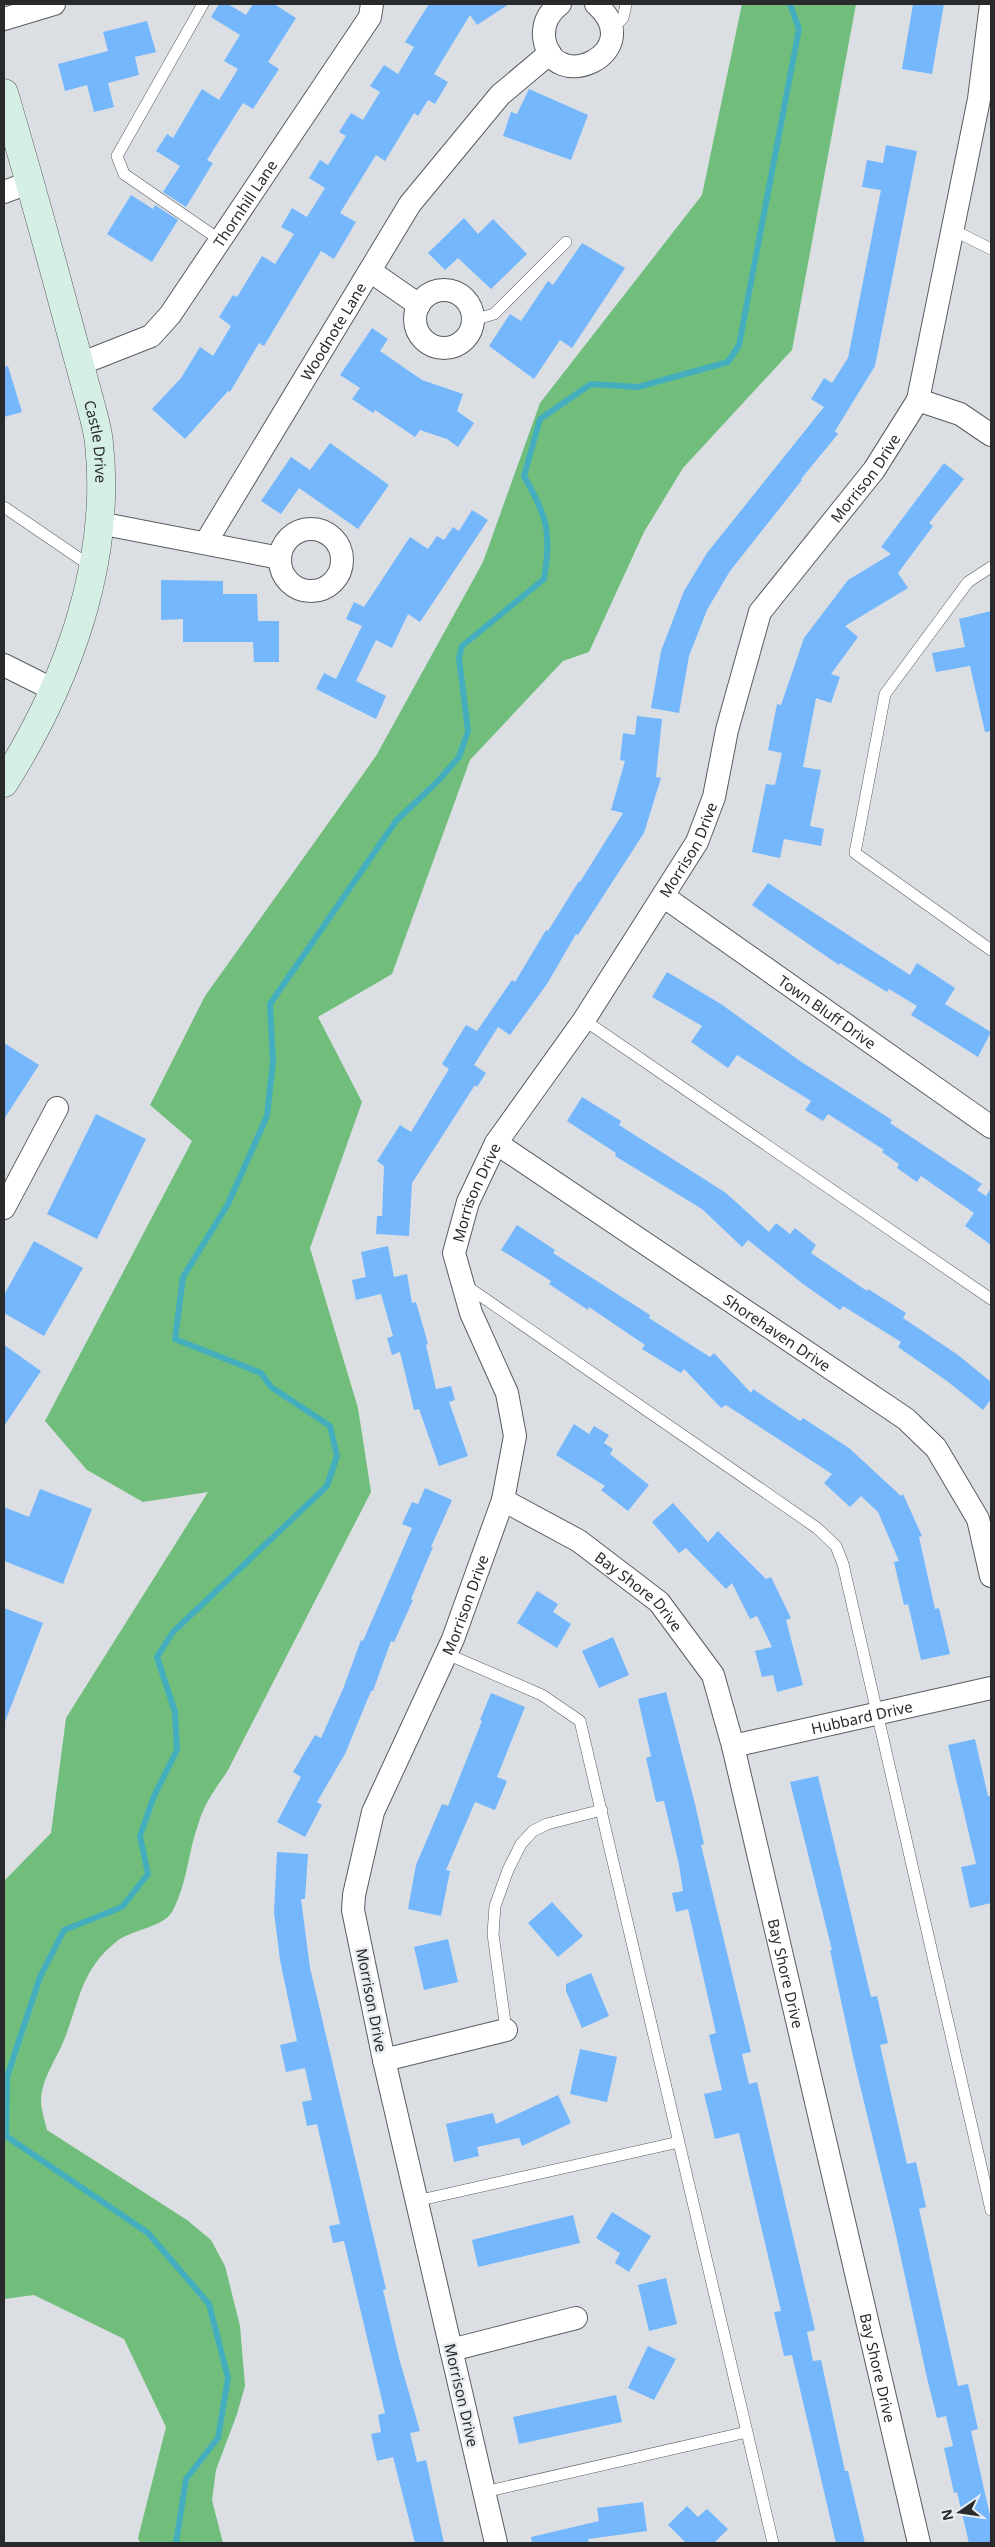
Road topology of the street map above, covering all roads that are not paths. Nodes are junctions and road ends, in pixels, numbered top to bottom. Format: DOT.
graph roads {
  1 [pos="54,4"];
  2 [pos="203,4"];
  3 [pos="372,4"];
  4 [pos="560,4"];
  5 [pos="596,4"];
  6 [pos="626,4"];
  7 [pos="991,4"];
  8 [pos="4,19"];
  9 [pos="612,29"];
  10 [pos="550,53"];
  11 [pos="4,93"];
  12 [pos="985,100"];
  13 [pos="31,182"];
  14 [pos="4,192"];
  15 [pos="953,230"];
  16 [pos="220,240"];
  17 [pos="566,242"];
  18 [pos="991,249"];
  19 [pos="370,271"];
  20 [pos="419,306"];
  21 [pos="473,320"];
  22 [pos="80,364"];
  23 [pos="918,400"];
  24 [pos="991,435"];
  25 [pos="4,508"];
  26 [pos="99,523"];
  27 [pos="206,542"];
  28 [pos="280,558"];
  29 [pos="991,567"];
  30 [pos="93,568"];
  31 [pos="4,665"];
  32 [pos="54,690"];
  33 [pos="4,783"];
  34 [pos="663,896"];
  35 [pos="991,950"];
  36 [pos="584,1020"];
  37 [pos="57,1108"];
  38 [pos="990,1122"];
  39 [pos="496,1143"];
  40 [pos="10,1184"];
  41 [pos="4,1208"];
  42 [pos="462,1283"];
  43 [pos="991,1299"];
  44 [pos="503,1500"];
  45 [pos="991,1576"];
  46 [pos="446,1654"];
  47 [pos="991,1688"];
  48 [pos="876,1714"];
  49 [pos="733,1746"];
  50 [pos="602,1810"];
  51 [pos="506,2030"];
  52 [pos="384,2060"];
  53 [pos="679,2142"];
  54 [pos="416,2201"];
  55 [pos="991,2210"];
  56 [pos="576,2318"];
  57 [pos="451,2350"];
  58 [pos="747,2432"];
  59 [pos="484,2492"];
  60 [pos="496,2543"];
  61 [pos="772,2543"];
  62 [pos="919,2543"];
  1 -- 8 [label="street"];
  2 -- 16 [label="lane"];
  3 -- 16 [label="street, Thornhill Lane"];
  4 -- 10 [label="street"];
  5 -- 9 [label="street"];
  6 -- 9 [label="lane"];
  7 -- 12 [label="street, Morrison Drive"];
  9 -- 10 [label="street"];
  10 -- 19 [label="street, Woodnote Lane"];
  11 -- 13 [label="main road, Castle Drive"];
  12 -- 15 [label="street, Morrison Drive"];
  13 -- 14 [label="street"];
  13 -- 22 [label="main road, Castle Drive"];
  15 -- 18 [label="lane"];
  15 -- 23 [label="street, Morrison Drive"];
  16 -- 22 [label="street, Thornhill Lane"];
  17 -- 21 [label="lane"];
  19 -- 20 [label="street"];
  19 -- 27 [label="street, Woodnote Lane"];
  20 -- 21 [label="street"];
  20 -- 21 [label="street"];
  22 -- 26 [label="main road, Castle Drive"];
  23 -- 24 [label="street"];
  23 -- 34 [label="street, Morrison Drive"];
  25 -- 30 [label="lane"];
  26 -- 27 [label="street"];
  26 -- 30 [label="main road, Castle Drive"];
  27 -- 28 [label="street"];
  29 -- 35 [label="lane"];
  30 -- 32 [label="main road, Castle Drive"];
  31 -- 32 [label="street"];
  32 -- 33 [label="main road, Castle Drive"];
  34 -- 36 [label="street, Morrison Drive"];
  34 -- 38 [label="street, Town Bluff Drive"];
  36 -- 39 [label="street, Morrison Drive"];
  36 -- 43 [label="lane"];
  37 -- 40 [label="street"];
  39 -- 42 [label="street, Morrison Drive"];
  39 -- 45 [label="street, Shorehaven Drive"];
  40 -- 41 [label="street"];
  42 -- 44 [label="street, Morrison Drive"];
  42 -- 48 [label="lane"];
  44 -- 46 [label="street, Morrison Drive"];
  44 -- 49 [label="street, Bay Shore Drive"];
  46 -- 50 [label="lane"];
  46 -- 52 [label="street, Morrison Drive"];
  47 -- 48 [label="street, Hubbard Drive"];
  48 -- 49 [label="street, Hubbard Drive"];
  48 -- 55 [label="lane"];
  49 -- 62 [label="street, Bay Shore Drive"];
  50 -- 51 [label="lane"];
  50 -- 53 [label="lane"];
  51 -- 52 [label="street"];
  52 -- 54 [label="street, Morrison Drive"];
  53 -- 54 [label="lane"];
  53 -- 58 [label="lane"];
  54 -- 57 [label="street, Morrison Drive"];
  56 -- 57 [label="street"];
  57 -- 59 [label="street, Morrison Drive"];
  58 -- 59 [label="lane"];
  58 -- 61 [label="lane"];
  59 -- 60 [label="street, Morrison Drive"];
}
